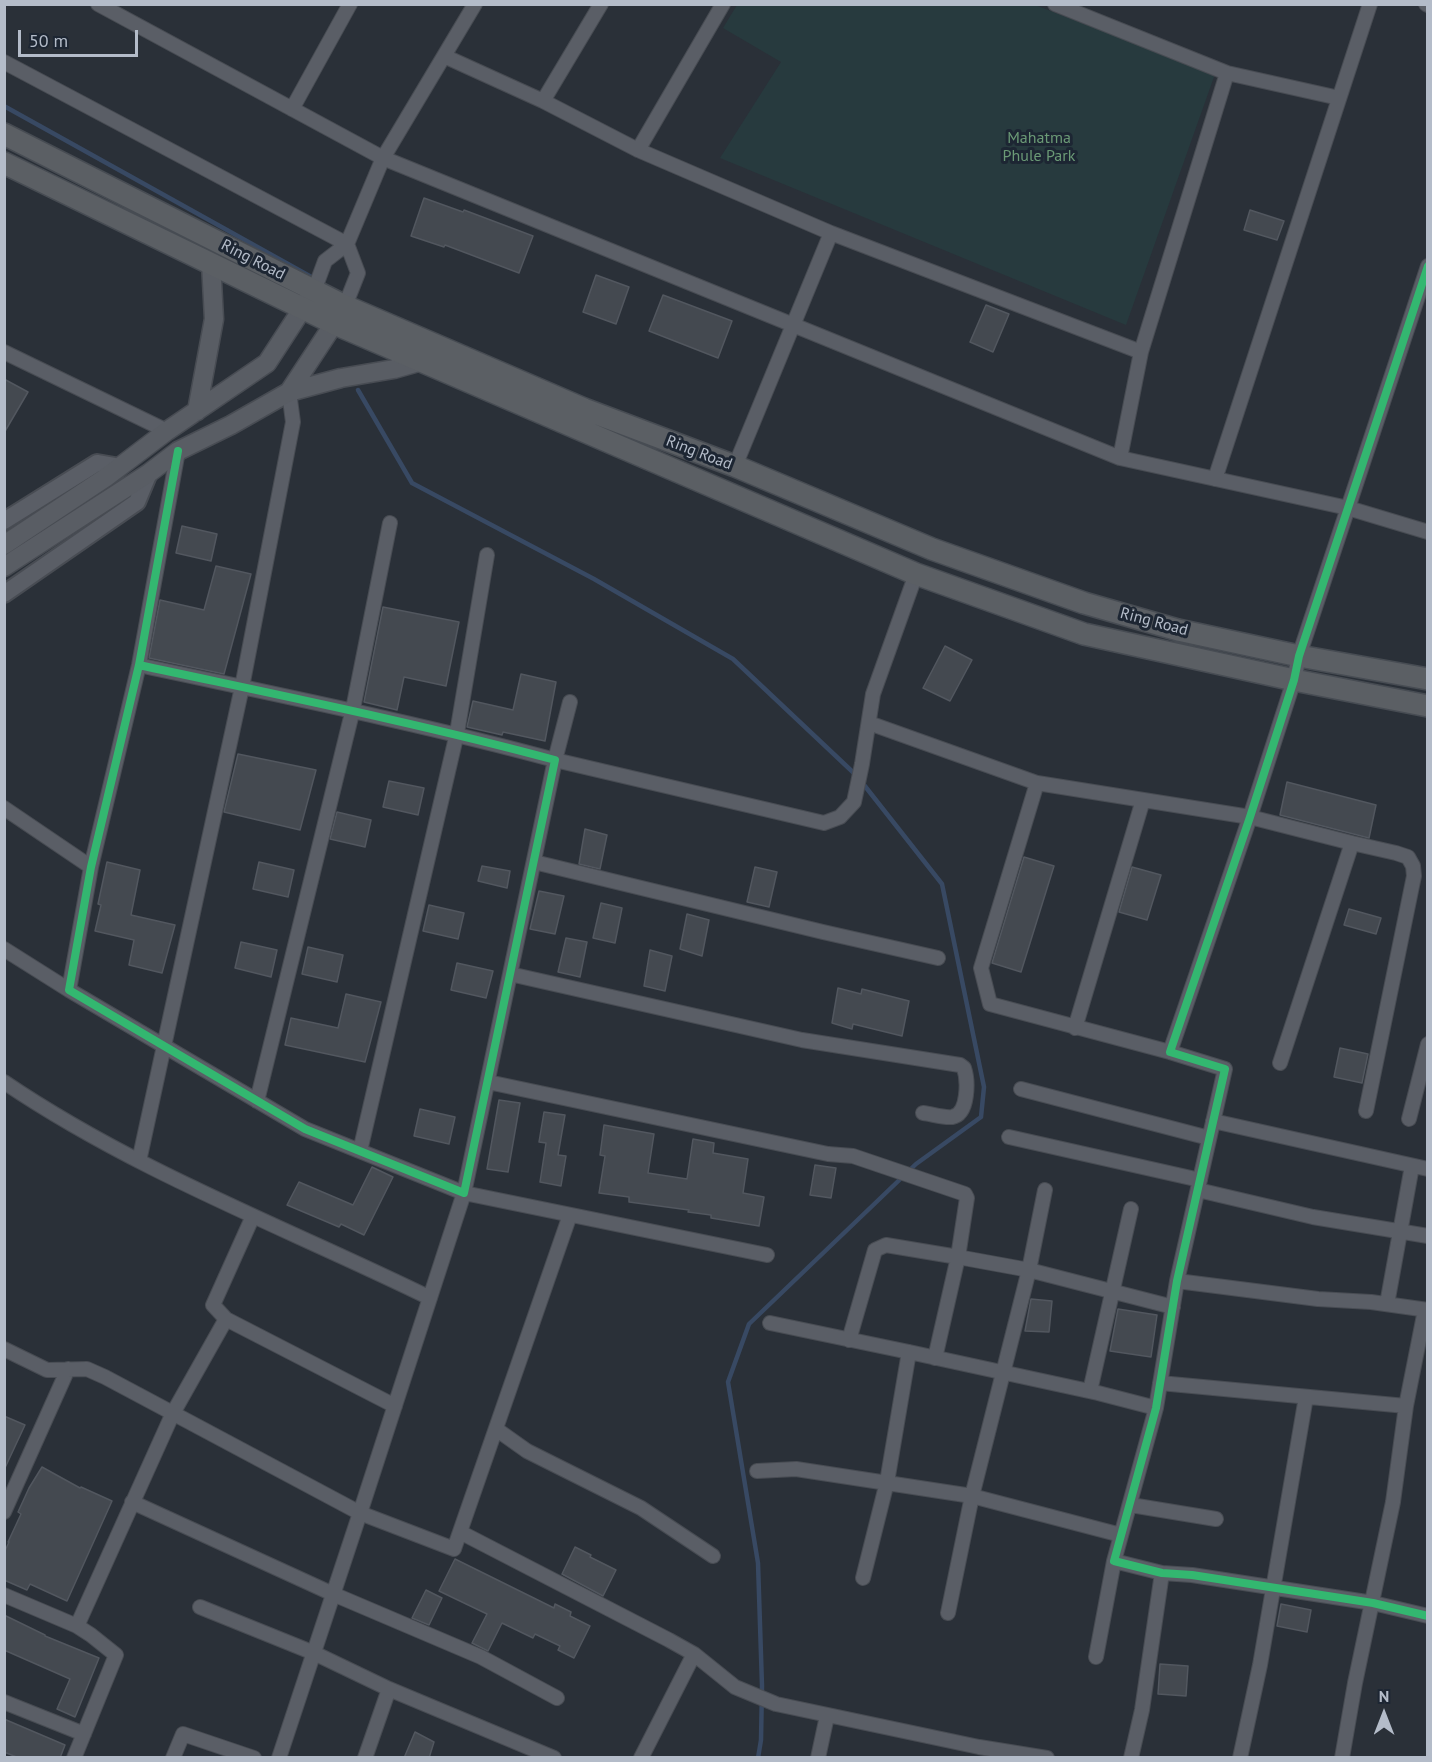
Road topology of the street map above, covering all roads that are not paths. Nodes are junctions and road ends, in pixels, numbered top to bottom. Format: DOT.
graph roads {
  1 [pos="99,4"];
  2 [pos="350,4"];
  3 [pos="475,4"];
  4 [pos="602,4"];
  5 [pos="723,4"];
  6 [pos="1055,4"];
  7 [pos="1370,4"];
  8 [pos="444,56"];
  9 [pos="4,62"];
  10 [pos="1227,73"];
  11 [pos="1339,98"];
  12 [pos="543,101"];
  13 [pos="292,109"];
  14 [pos="4,134"];
  15 [pos="638,150"];
  16 [pos="383,159"];
  17 [pos="4,163"];
  18 [pos="831,233"];
  19 [pos="347,243"];
  20 [pos="211,263"];
  21 [pos="1428,266"];
  22 [pos="309,300"];
  23 [pos="340,315"];
  24 [pos="793,325"];
  25 [pos="4,352"];
  26 [pos="1141,352"];
  27 [pos="422,362"];
  28 [pos="289,392"];
  29 [pos="197,411"];
  30 [pos="167,431"];
  31 [pos="178,451"];
  32 [pos="1120,458"];
  33 [pos="735,466"];
  34 [pos="120,467"];
  35 [pos="149,472"];
  36 [pos="1215,479"];
  37 [pos="1348,508"];
  38 [pos="4,521"];
  39 [pos="390,523"];
  40 [pos="1428,532"];
  41 [pos="4,545"];
  42 [pos="487,555"];
  43 [pos="4,567"];
  44 [pos="916,574"];
  45 [pos="4,594"];
  46 [pos="1299,656"];
  47 [pos="139,665"];
  48 [pos="1428,679"];
  49 [pos="1294,680"];
  50 [pos="242,687"];
  51 [pos="570,702"];
  52 [pos="1428,706"];
  53 [pos="353,709"];
  54 [pos="868,723"];
  55 [pos="457,733"];
  56 [pos="555,759"];
  57 [pos="1037,783"];
  58 [pos="1143,800"];
  59 [pos="4,808"];
  60 [pos="1250,817"];
  61 [pos="1352,843"];
  62 [pos="534,862"];
  63 [pos="91,867"];
  64 [pos="4,949"];
  65 [pos="938,958"];
  66 [pos="510,974"];
  67 [pos="69,990"];
  68 [pos="1074,1028"];
  69 [pos="1428,1044"];
  70 [pos="165,1047"];
  71 [pos="1170,1052"];
  72 [pos="1280,1063"];
  73 [pos="488,1082"];
  74 [pos="4,1083"];
  75 [pos="1021,1089"];
  76 [pos="257,1101"];
  77 [pos="1366,1111"];
  78 [pos="923,1113"];
  79 [pos="1409,1119"];
  80 [pos="1213,1121"];
  81 [pos="1009,1137"];
  82 [pos="1209,1138"];
  83 [pos="360,1151"];
  84 [pos="140,1161"];
  85 [pos="1412,1166"];
  86 [pos="1428,1169"];
  87 [pos="1199,1185"];
  88 [pos="1045,1190"];
  89 [pos="464,1193"];
  90 [pos="1131,1209"];
  91 [pos="570,1215"];
  92 [pos="253,1216"];
  93 [pos="1400,1231"];
  94 [pos="1428,1236"];
  95 [pos="767,1255"];
  96 [pos="958,1257"];
  97 [pos="1029,1270"];
  98 [pos="1178,1281"];
  99 [pos="1112,1292"];
  100 [pos="430,1298"];
  101 [pos="1387,1304"];
  102 [pos="1173,1307"];
  103 [pos="1426,1310"];
  104 [pos="226,1319"];
  105 [pos="770,1323"];
  106 [pos="849,1340"];
  107 [pos="4,1349"];
  108 [pos="909,1352"];
  109 [pos="935,1358"];
  110 [pos="68,1369"];
  111 [pos="1002,1373"];
  112 [pos="1160,1383"];
  113 [pos="1090,1391"];
  114 [pos="1306,1397"];
  115 [pos="395,1406"];
  116 [pos="1406,1406"];
  117 [pos="1156,1408"];
  118 [pos="173,1413"];
  119 [pos="496,1429"];
  120 [pos="757,1471"];
  121 [pos="11,1481"];
  122 [pos="886,1482"];
  123 [pos="972,1496"];
  124 [pos="132,1502"];
  125 [pos="1131,1505"];
  126 [pos="4,1512"];
  127 [pos="360,1513"];
  128 [pos="1216,1520"];
  129 [pos="460,1533"];
  130 [pos="1121,1535"];
  131 [pos="713,1556"];
  132 [pos="1114,1562"];
  133 [pos="1162,1573"];
  134 [pos="863,1578"];
  135 [pos="1274,1587"];
  136 [pos="333,1594"];
  137 [pos="4,1595"];
  138 [pos="1373,1603"];
  139 [pos="200,1607"];
  140 [pos="948,1613"];
  141 [pos="1428,1616"];
  142 [pos="77,1626"];
  143 [pos="314,1653"];
  144 [pos="694,1654"];
  145 [pos="1096,1657"];
  146 [pos="389,1689"];
  147 [pos="557,1698"];
  148 [pos="4,1702"];
  149 [pos="827,1716"];
  150 [pos="84,1734"];
  151 [pos="74,1758"];
  152 [pos="173,1758"];
  153 [pos="254,1758"];
  154 [pos="279,1758"];
  155 [pos="365,1758"];
  156 [pos="554,1758"];
  157 [pos="642,1758"];
  158 [pos="818,1758"];
  159 [pos="1047,1758"];
  160 [pos="1131,1758"];
  161 [pos="1240,1758"];
  162 [pos="1342,1758"];
  1 -- 13 [label="street"];
  2 -- 13 [label="street"];
  3 -- 8 [label="street"];
  4 -- 12 [label="street"];
  5 -- 15 [label="street"];
  6 -- 10 [label="street"];
  7 -- 11 [label="street"];
  8 -- 12 [label="street"];
  8 -- 16 [label="street"];
  9 -- 19 [label="street"];
  10 -- 11 [label="street"];
  10 -- 26 [label="street"];
  11 -- 36 [label="street"];
  12 -- 15 [label="street"];
  13 -- 16 [label="street"];
  14 -- 22 [label="highway, Ring Road"];
  15 -- 18 [label="street"];
  16 -- 19 [label="street"];
  16 -- 24 [label="street"];
  17 -- 20 [label="highway, Ring Road"];
  18 -- 24 [label="street"];
  18 -- 26 [label="street"];
  19 -- 22 [label="street"];
  19 -- 23 [label="street"];
  20 -- 22 [label="highway, Ring Road"];
  20 -- 29 [label="main road"];
  21 -- 37 [label="street"];
  22 -- 23 [label="highway, Ring Road"];
  22 -- 29 [label="main road"];
  23 -- 27 [label="highway, Ring Road"];
  23 -- 28 [label="main road"];
  23 -- 33 [label="highway, Ring Road"];
  24 -- 32 [label="street"];
  24 -- 33 [label="street"];
  25 -- 30 [label="street"];
  26 -- 32 [label="street"];
  27 -- 28 [label="main road"];
  27 -- 44 [label="highway, Ring Road"];
  28 -- 31 [label="main road"];
  28 -- 50 [label="street"];
  29 -- 30 [label="main road"];
  30 -- 34 [label="main road"];
  31 -- 35 [label="main road"];
  31 -- 47 [label="street"];
  32 -- 36 [label="street"];
  33 -- 46 [label="highway, Ring Road"];
  34 -- 38 [label="street"];
  34 -- 41 [label="main road"];
  35 -- 43 [label="main road"];
  35 -- 45 [label="street"];
  36 -- 37 [label="street"];
  37 -- 40 [label="street"];
  37 -- 46 [label="street"];
  39 -- 53 [label="street"];
  42 -- 55 [label="street"];
  44 -- 49 [label="highway, Ring Road"];
  44 -- 54 [label="street"];
  46 -- 48 [label="highway, Ring Road"];
  46 -- 49 [label="street"];
  47 -- 50 [label="street"];
  47 -- 63 [label="street"];
  49 -- 52 [label="highway, Ring Road"];
  49 -- 60 [label="street"];
  50 -- 53 [label="street"];
  50 -- 70 [label="street"];
  51 -- 56 [label="street"];
  53 -- 55 [label="street"];
  53 -- 76 [label="street"];
  54 -- 56 [label="street"];
  54 -- 57 [label="street"];
  55 -- 56 [label="street"];
  55 -- 83 [label="street"];
  56 -- 62 [label="street"];
  57 -- 58 [label="street"];
  57 -- 68 [label="street"];
  58 -- 60 [label="street"];
  58 -- 68 [label="street"];
  59 -- 63 [label="street"];
  60 -- 61 [label="street"];
  60 -- 71 [label="street"];
  61 -- 72 [label="street"];
  61 -- 77 [label="street"];
  62 -- 65 [label="street"];
  62 -- 66 [label="street"];
  63 -- 67 [label="street"];
  64 -- 67 [label="street"];
  66 -- 73 [label="street"];
  66 -- 78 [label="street"];
  67 -- 70 [label="street"];
  68 -- 71 [label="street"];
  69 -- 79 [label="street"];
  70 -- 76 [label="street"];
  70 -- 84 [label="street"];
  71 -- 80 [label="street"];
  73 -- 89 [label="street"];
  73 -- 96 [label="street"];
  74 -- 84 [label="street"];
  75 -- 82 [label="street"];
  76 -- 83 [label="street"];
  80 -- 82 [label="street"];
  80 -- 85 [label="street"];
  81 -- 87 [label="street"];
  82 -- 87 [label="street"];
  83 -- 89 [label="street"];
  84 -- 92 [label="street"];
  85 -- 86 [label="street"];
  85 -- 93 [label="street"];
  87 -- 93 [label="street"];
  87 -- 98 [label="street"];
  88 -- 97 [label="street"];
  89 -- 91 [label="street"];
  89 -- 100 [label="street"];
  90 -- 99 [label="street"];
  91 -- 95 [label="street"];
  91 -- 119 [label="street"];
  92 -- 100 [label="street"];
  92 -- 104 [label="street"];
  93 -- 94 [label="street"];
  93 -- 101 [label="street"];
  96 -- 97 [label="street"];
  96 -- 106 [label="street"];
  96 -- 109 [label="street"];
  97 -- 99 [label="street"];
  97 -- 111 [label="street"];
  98 -- 101 [label="street"];
  98 -- 102 [label="street"];
  99 -- 102 [label="street"];
  99 -- 113 [label="street"];
  100 -- 115 [label="street"];
  101 -- 103 [label="street"];
  102 -- 112 [label="street"];
  103 -- 116 [label="street"];
  104 -- 115 [label="street"];
  104 -- 118 [label="street"];
  105 -- 106 [label="street"];
  106 -- 108 [label="street"];
  107 -- 110 [label="street"];
  108 -- 109 [label="street"];
  108 -- 122 [label="street"];
  109 -- 111 [label="street"];
  110 -- 118 [label="street"];
  110 -- 121 [label="street"];
  111 -- 113 [label="street"];
  111 -- 123 [label="street"];
  112 -- 114 [label="street"];
  112 -- 117 [label="street"];
  113 -- 117 [label="street"];
  114 -- 116 [label="street"];
  114 -- 135 [label="street"];
  115 -- 127 [label="street"];
  116 -- 138 [label="street"];
  117 -- 125 [label="street"];
  118 -- 124 [label="street"];
  118 -- 127 [label="street"];
  119 -- 129 [label="street"];
  119 -- 131 [label="street"];
  120 -- 122 [label="street"];
  121 -- 126 [label="street"];
  122 -- 123 [label="street"];
  122 -- 134 [label="street"];
  123 -- 130 [label="street"];
  123 -- 140 [label="street"];
  124 -- 136 [label="street"];
  124 -- 142 [label="street"];
  125 -- 128 [label="street"];
  125 -- 130 [label="street"];
  127 -- 129 [label="street"];
  127 -- 136 [label="street"];
  129 -- 144 [label="street"];
  130 -- 132 [label="street"];
  132 -- 133 [label="street"];
  132 -- 145 [label="street"];
  133 -- 135 [label="street"];
  133 -- 160 [label="street"];
  135 -- 138 [label="street"];
  135 -- 161 [label="street"];
  136 -- 143 [label="street"];
  136 -- 147 [label="street"];
  137 -- 142 [label="street"];
  138 -- 141 [label="street"];
  138 -- 162 [label="street"];
  139 -- 143 [label="street"];
  142 -- 150 [label="street"];
  143 -- 146 [label="street"];
  143 -- 154 [label="street"];
  144 -- 149 [label="street"];
  144 -- 157 [label="street"];
  146 -- 155 [label="street"];
  146 -- 156 [label="street"];
  148 -- 150 [label="street"];
  149 -- 158 [label="street"];
  149 -- 159 [label="street"];
  150 -- 151 [label="street"];
  152 -- 153 [label="street"];
}
